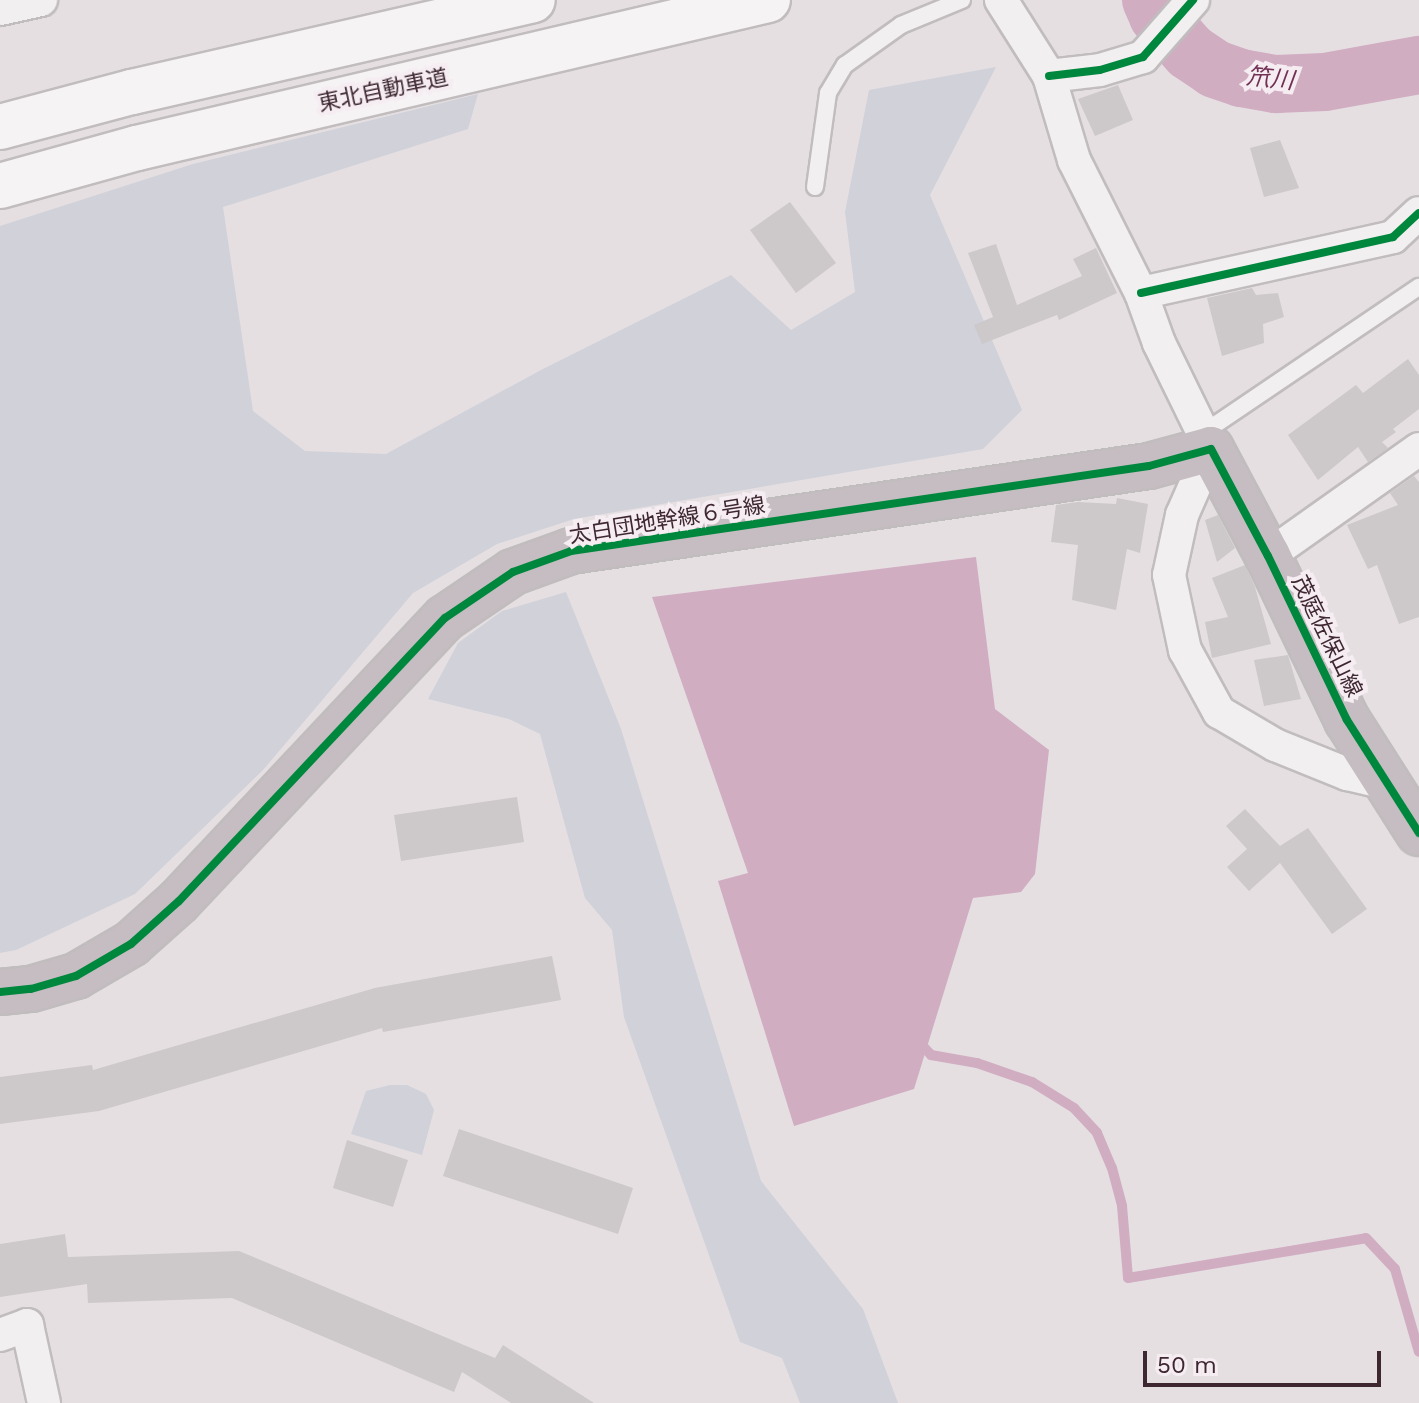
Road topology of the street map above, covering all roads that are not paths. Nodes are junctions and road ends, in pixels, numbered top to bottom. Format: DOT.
graph roads {
  1 [pos="41,0"];
  2 [pos="533,0"];
  3 [pos="768,0"];
  4 [pos="962,0"];
  5 [pos="1001,0"];
  6 [pos="1193,0"];
  7 [pos="0,9"];
  8 [pos="1049,76"];
  9 [pos="0,127"];
  10 [pos="0,186"];
  11 [pos="815,187"];
  12 [pos="1419,213"];
  13 [pos="1419,287"];
  14 [pos="1141,293"];
  15 [pos="1207,441"];
  16 [pos="1419,449"];
  17 [pos="1268,556"];
  18 [pos="1390,784"];
  19 [pos="1419,833"];
  20 [pos="0,992"];
  21 [pos="0,1335"];
  22 [pos="44,1403"];
  1 -- 7 [label="street"];
  2 -- 9 [label="highway"];
  3 -- 10 [label="highway, 東北自動車道"];
  4 -- 11 [label="lane"];
  5 -- 8 [label="street, 茂庭佐保山線"];
  6 -- 8 [label="street"];
  8 -- 14 [label="street, 茂庭佐保山線"];
  12 -- 14 [label="street"];
  13 -- 15 [label="lane"];
  14 -- 15 [label="street, 茂庭佐保山線"];
  15 -- 17 [label="street, 茂庭佐保山線"];
  15 -- 18 [label="street"];
  15 -- 20 [label="street, 太白団地幹線６号線"];
  16 -- 17 [label="street"];
  17 -- 18 [label="street, 茂庭佐保山線"];
  18 -- 19 [label="street, 茂庭佐保山線"];
  21 -- 22 [label="street"];
}
